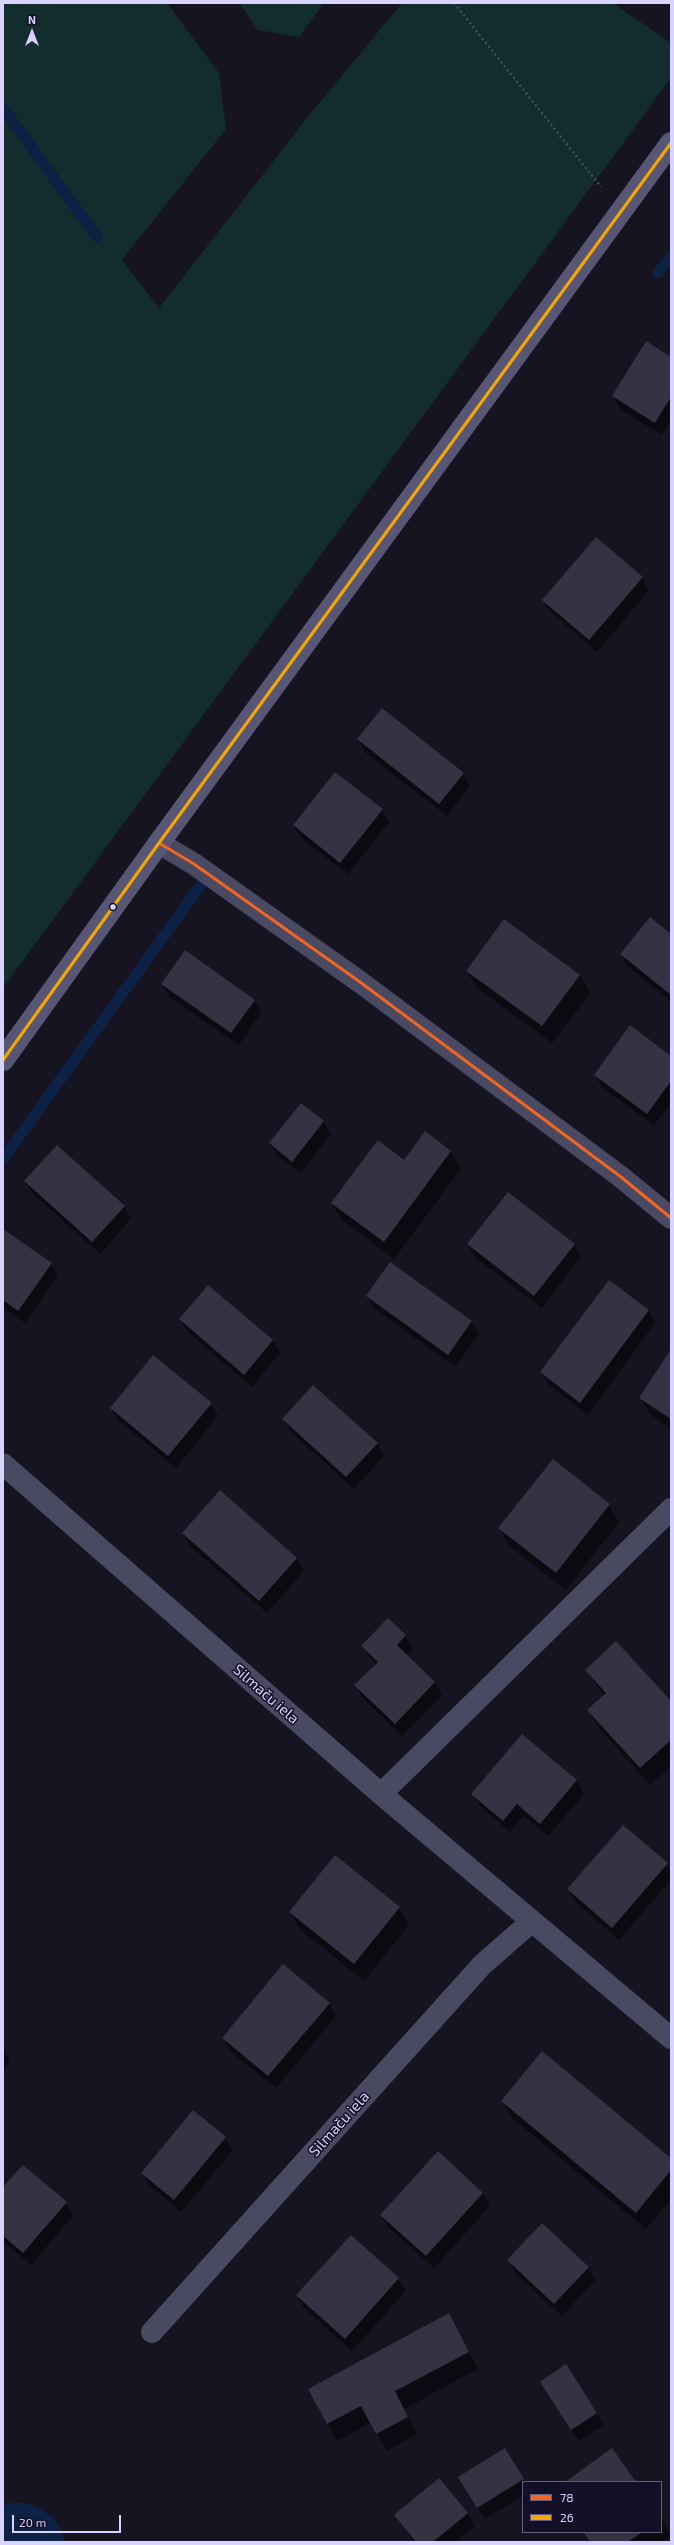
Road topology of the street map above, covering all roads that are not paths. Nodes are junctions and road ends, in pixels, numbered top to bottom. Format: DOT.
graph roads {
  1 [pos="671,143"];
  2 [pos="159,842"];
  3 [pos="3,1060"];
  4 [pos="671,1218"];
  5 [pos="3,1464"];
  6 [pos="671,1509"];
  7 [pos="381,1794"];
  8 [pos="531,1922"];
  9 [pos="671,2038"];
  10 [pos="152,2332"];
  1 -- 2 [label="street"];
  2 -- 3 [label="street"];
  2 -- 4 [label="street"];
  5 -- 7 [label="street, Silmaču iela"];
  6 -- 7 [label="street"];
  7 -- 8 [label="street, Silmaču iela"];
  8 -- 9 [label="street, Silmaču iela"];
  8 -- 10 [label="street, Silmaču iela"];
}
